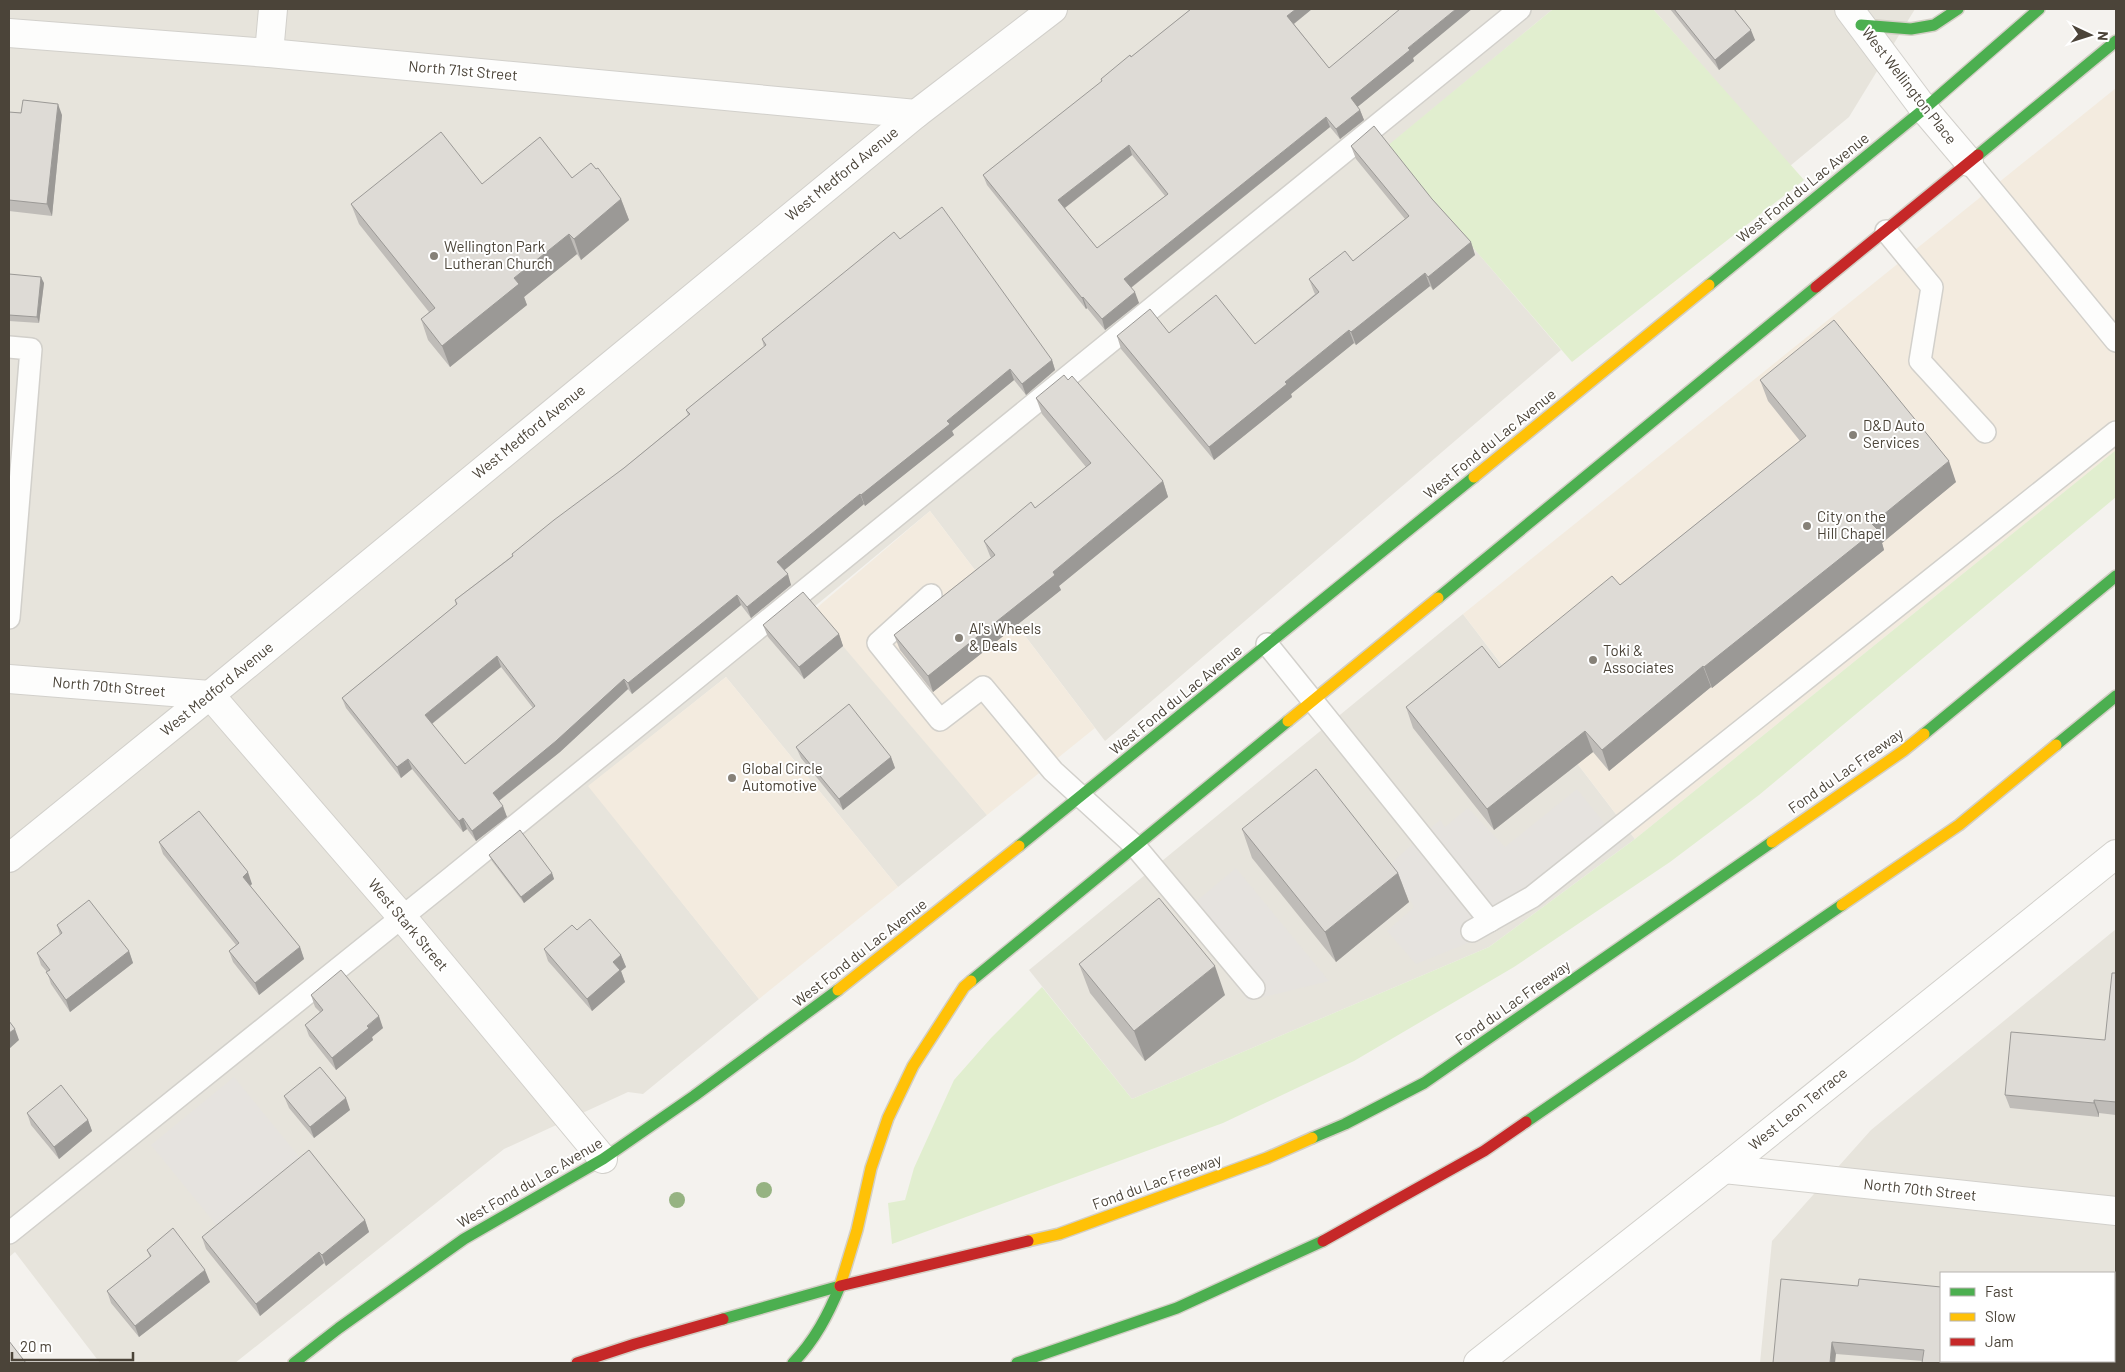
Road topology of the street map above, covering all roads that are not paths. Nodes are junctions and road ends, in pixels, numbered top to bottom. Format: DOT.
graph roads {
  1 [pos="273,9"];
  2 [pos="1053,9"];
  3 [pos="1520,9"];
  4 [pos="1958,9"];
  5 [pos="2039,9"];
  6 [pos="1855,17"];
  7 [pos="9,33"];
  8 [pos="2116,41"];
  9 [pos="269,53"];
  10 [pos="1924,109"];
  11 [pos="916,114"];
  12 [pos="1969,162"];
  13 [pos="1886,231"];
  14 [pos="2116,341"];
  15 [pos="9,347"];
  16 [pos="1985,432"];
  17 [pos="2116,432"];
  18 [pos="2116,576"];
  19 [pos="931,595"];
  20 [pos="9,618"];
  21 [pos="1267,644"];
  22 [pos="9,679"];
  23 [pos="210,695"];
  24 [pos="2116,696"];
  25 [pos="1313,701"];
  26 [pos="1081,797"];
  27 [pos="1135,846"];
  28 [pos="2116,854"];
  29 [pos="9,858"];
  30 [pos="402,917"];
  31 [pos="1254,988"];
  32 [pos="604,1159"];
  33 [pos="1724,1169"];
  34 [pos="2116,1211"];
  35 [pos="9,1233"];
  36 [pos="840,1286"];
  37 [pos="294,1363"];
  38 [pos="578,1363"];
  39 [pos="793,1363"];
  40 [pos="1017,1363"];
  41 [pos="1478,1363"];
  1 -- 9 [label="street"];
  2 -- 11 [label="street, West Medford Avenue"];
  3 -- 30 [label="lane"];
  4 -- 6 [label="main road"];
  5 -- 10 [label="main road, West Fond du Lac Avenue"];
  6 -- 10 [label="street, West Wellington Place"];
  7 -- 9 [label="street, North 71st Street"];
  8 -- 12 [label="main road"];
  9 -- 11 [label="street, North 71st Street"];
  10 -- 12 [label="street, West Wellington Place"];
  10 -- 21 [label="main road, West Fond du Lac Avenue"];
  11 -- 23 [label="street, West Medford Avenue"];
  12 -- 13 [label="main road"];
  12 -- 14 [label="lane"];
  13 -- 16 [label="lane"];
  13 -- 25 [label="main road"];
  15 -- 20 [label="lane"];
  17 -- 25 [label="lane"];
  18 -- 36 [label="main road, Fond du Lac Freeway"];
  19 -- 26 [label="lane"];
  21 -- 25 [label="lane"];
  21 -- 26 [label="main road, West Fond du Lac Avenue"];
  22 -- 23 [label="street, North 70th Street"];
  23 -- 29 [label="street, West Medford Avenue"];
  23 -- 30 [label="street, West Stark Street"];
  24 -- 40 [label="main road"];
  25 -- 27 [label="main road"];
  26 -- 27 [label="lane"];
  26 -- 32 [label="main road, West Fond du Lac Avenue"];
  27 -- 31 [label="lane"];
  27 -- 36 [label="main road"];
  28 -- 33 [label="street, West Leon Terrace"];
  30 -- 32 [label="street, West Stark Street"];
  30 -- 35 [label="lane"];
  32 -- 37 [label="main road, West Fond du Lac Avenue"];
  33 -- 34 [label="street, North 70th Street"];
  33 -- 41 [label="street, West Leon Terrace"];
  36 -- 38 [label="main road"];
  36 -- 39 [label="main road"];
}
